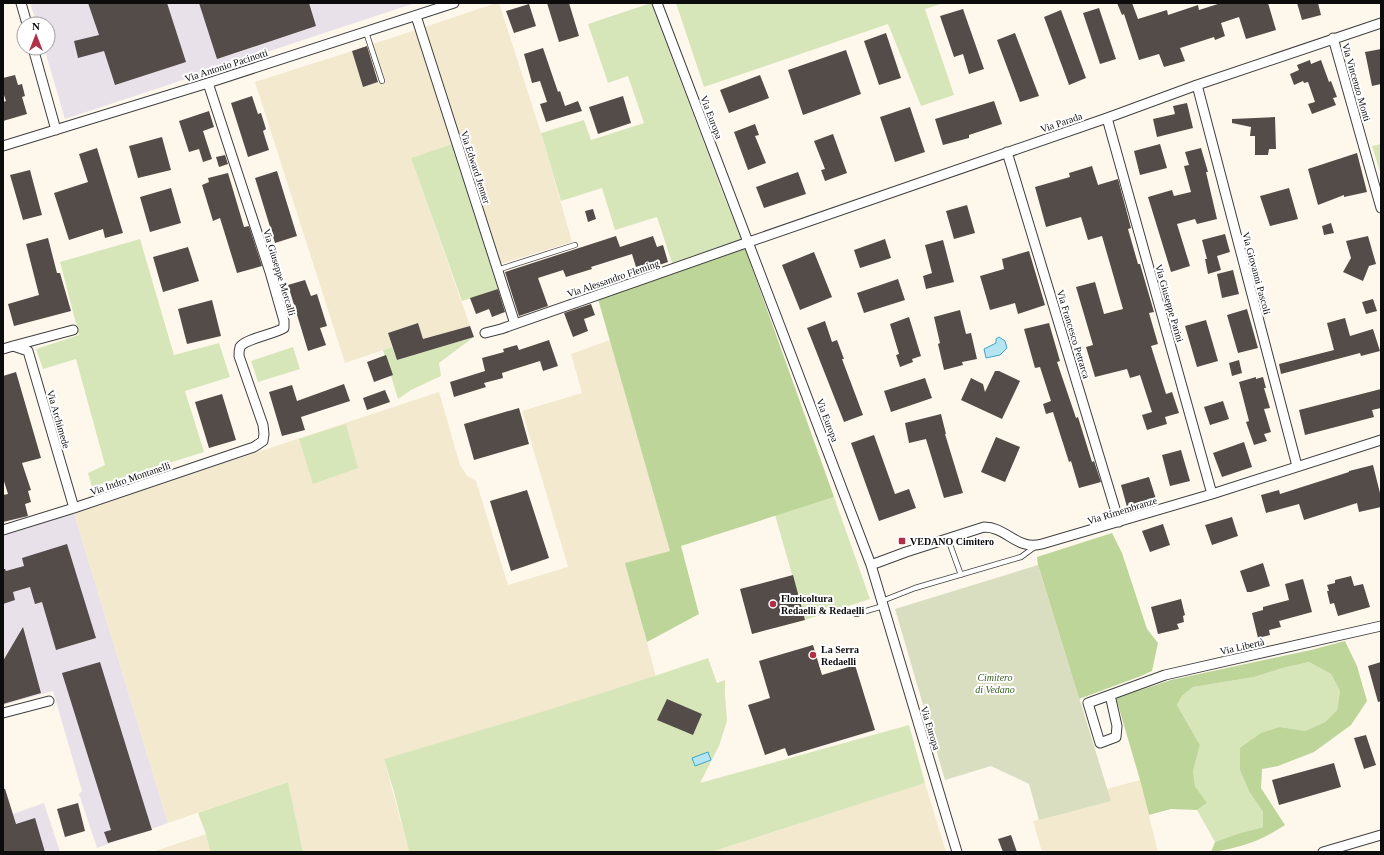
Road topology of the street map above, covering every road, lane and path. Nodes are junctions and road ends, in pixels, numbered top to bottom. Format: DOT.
graph roads {
  1 [pos="21,3"];
  2 [pos="454,3"];
  3 [pos="657,3"];
  4 [pos="25,16"];
  5 [pos="416,16"];
  6 [pos="1381,23"];
  7 [pos="366,32"];
  8 [pos="1333,38"];
  9 [pos="35,56"];
  10 [pos="382,81"];
  11 [pos="208,83"];
  12 [pos="1197,85"];
  13 [pos="1107,118"];
  14 [pos="56,130"];
  15 [pos="3,146"];
  16 [pos="1007,152"];
  17 [pos="1380,202"];
  18 [pos="748,242"];
  19 [pos="575,245"];
  20 [pos="497,270"];
  21 [pos="515,324"];
  22 [pos="73,330"];
  23 [pos="485,333"];
  24 [pos="13,346"];
  25 [pos="3,349"];
  26 [pos="1381,440"];
  27 [pos="263,441"];
  28 [pos="1297,466"];
  29 [pos="1212,494"];
  30 [pos="74,508"];
  31 [pos="1120,522"];
  32 [pos="3,530"];
  33 [pos="948,538"];
  34 [pos="1036,546"];
  35 [pos="871,565"];
  36 [pos="961,575"];
  37 [pos="882,604"];
  38 [pos="856,614"];
  39 [pos="1381,626"];
  40 [pos="1110,695"];
  41 [pos="49,701"];
  42 [pos="3,713"];
  43 [pos="1381,835"];
  44 [pos="957,852"];
  45 [pos="1323,852"];
  1 -- 4 [label="street"];
  2 -- 5 [label="street, Via Antonio Pacinotti"];
  3 -- 18 [label="street, Via Europa"];
  5 -- 7 [label="street, Via Antonio Pacinotti"];
  5 -- 20 [label="street, Via Edward Jenner"];
  6 -- 8 [label="street, Via Parada"];
  7 -- 10 [label="lane"];
  7 -- 11 [label="street, Via Antonio Pacinotti"];
  8 -- 12 [label="street, Via Parada"];
  8 -- 17 [label="street, Via Vincenzo Monti"];
  9 -- 14 [label="street"];
  11 -- 14 [label="street, Via Antonio Pacinotti"];
  11 -- 27 [label="street, Via Giuseppe Mercalli"];
  12 -- 13 [label="street, Via Parada"];
  12 -- 28 [label="street, Via Giovanni Pascoli"];
  13 -- 16 [label="street, Via Parada"];
  13 -- 29 [label="street, Via Giuseppe Parini"];
  14 -- 15 [label="street, Via Antonio Pacinotti"];
  16 -- 18 [label="street, Via Parada"];
  16 -- 31 [label="street, Via Francesco Petrarca"];
  18 -- 21 [label="street, Via Alessandro Fleming"];
  18 -- 35 [label="street, Via Europa"];
  19 -- 20 [label="lane"];
  20 -- 21 [label="street, Via Edward Jenner"];
  21 -- 23 [label="street, Via Alessandro Fleming"];
  22 -- 24 [label="street"];
  24 -- 25 [label="street"];
  24 -- 30 [label="street, Via Archimede"];
  26 -- 28 [label="street, Via Rimembranze"];
  27 -- 30 [label="street, Via Indro Montanelli"];
  28 -- 29 [label="street, Via Rimembranze"];
  29 -- 31 [label="street, Via Rimembranze"];
  30 -- 32 [label="street, Via Indro Montanelli"];
  31 -- 34 [label="street, Via Rimembranze"];
  33 -- 34 [label="street"];
  33 -- 35 [label="street"];
  33 -- 36 [label="lane"];
  34 -- 36 [label="lane"];
  35 -- 37 [label="street, Via Europa"];
  36 -- 37 [label="lane"];
  37 -- 38 [label="lane"];
  37 -- 44 [label="street, Via Europa"];
  39 -- 40 [label="street, Via Libertà"];
  40 -- 40 [label="street, Via Libertà"];
  41 -- 42 [label="street"];
  43 -- 45 [label="street"];
}
